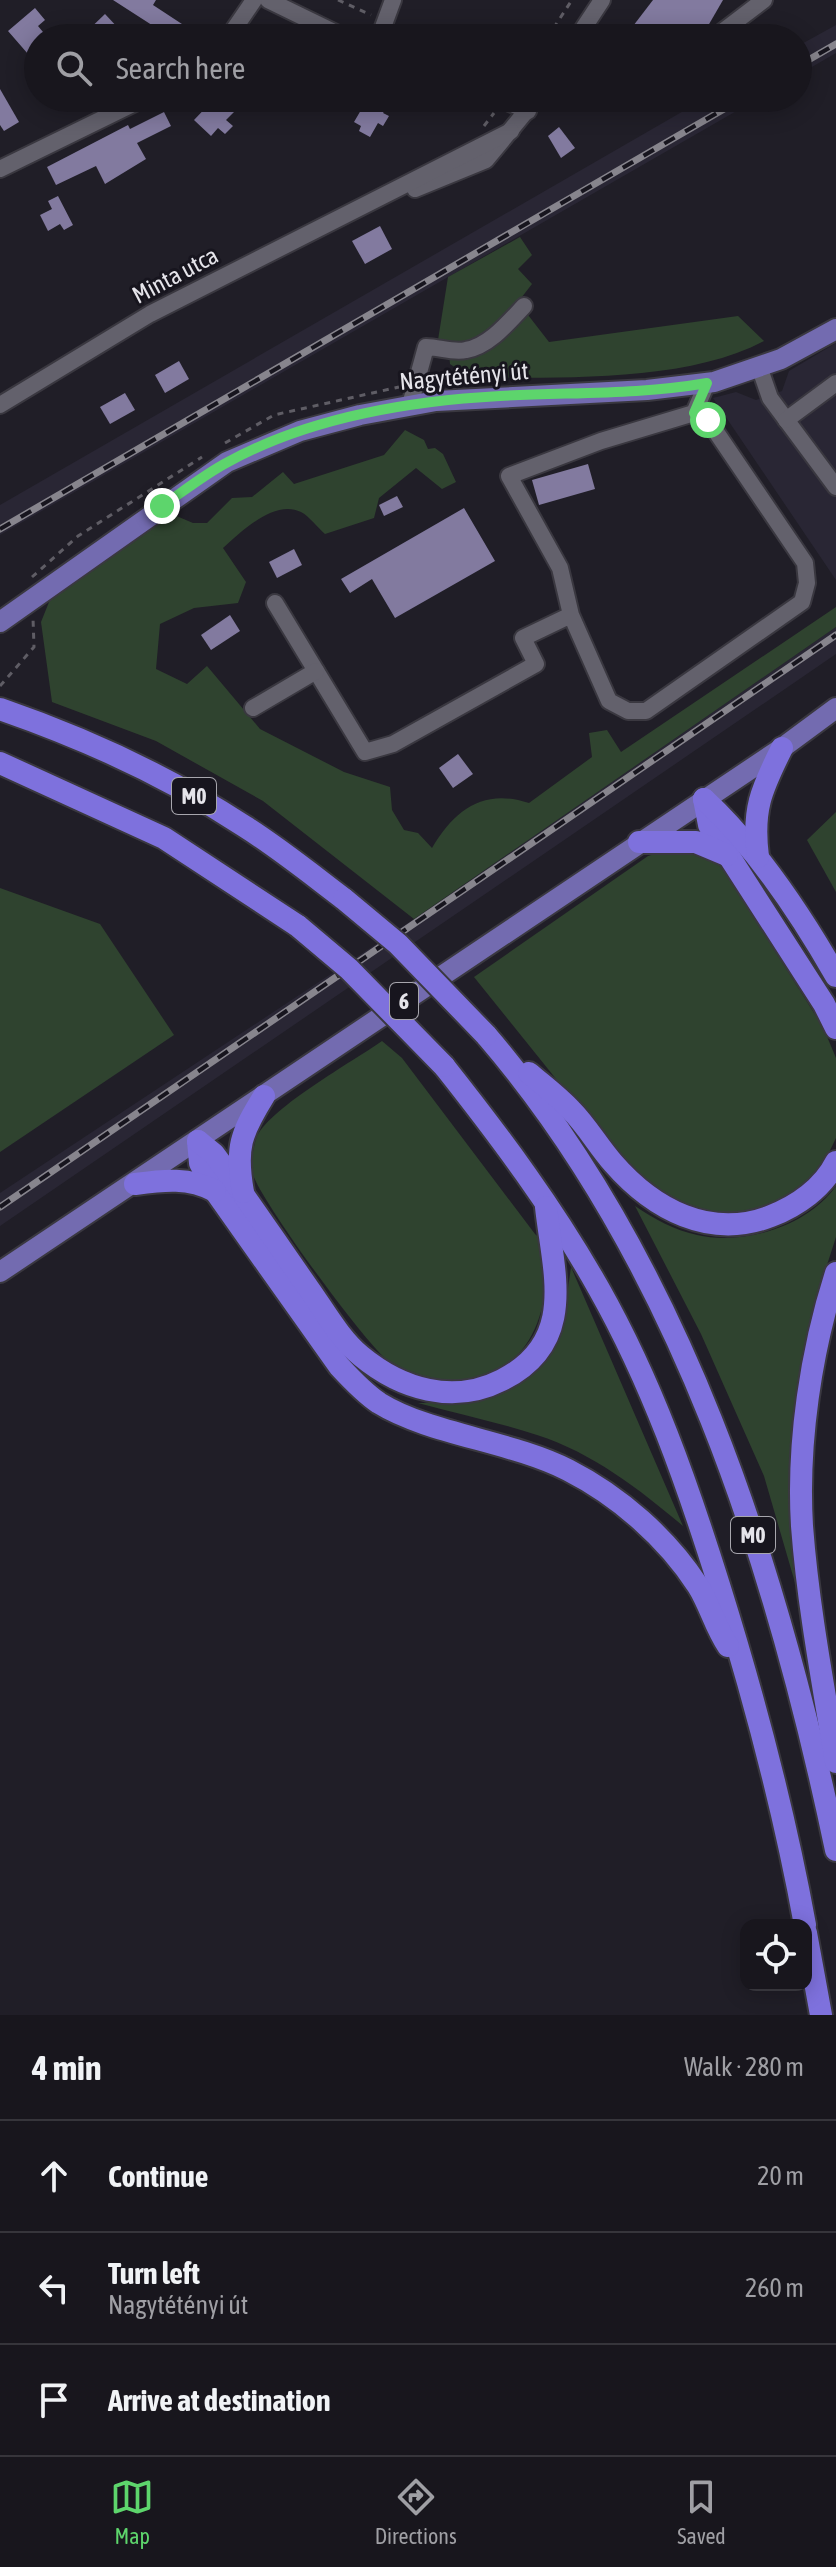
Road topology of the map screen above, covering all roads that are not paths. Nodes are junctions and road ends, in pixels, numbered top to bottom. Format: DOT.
graph roads {
  1 [pos="254,0"];
  2 [pos="268,0"];
  3 [pos="393,0"];
  4 [pos="602,0"];
  5 [pos="764,0"];
  6 [pos="238,24"];
  7 [pos="317,24"];
  8 [pos="384,24"];
  9 [pos="586,24"];
  10 [pos="732,24"];
  11 [pos="116,112"];
  12 [pos="526,112"];
  13 [pos="0,169"];
  14 [pos="524,306"];
  15 [pos="836,329"];
  16 [pos="760,369"];
  17 [pos="707,383"];
  18 [pos="836,383"];
  19 [pos="0,405"];
  20 [pos="410,405"];
  21 [pos="694,413"];
  22 [pos="786,420"];
  23 [pos="836,487"];
  24 [pos="275,603"];
  25 [pos="571,615"];
  26 [pos="0,622"];
  27 [pos="316,671"];
  28 [pos="253,708"];
  29 [pos="836,708"];
  30 [pos="0,709"];
  31 [pos="836,716"];
  32 [pos="790,742"];
  33 [pos="0,763"];
  34 [pos="704,799"];
  35 [pos="639,842"];
  36 [pos="727,855"];
  37 [pos="758,858"];
  38 [pos="836,976"];
  39 [pos="836,1028"];
  40 [pos="486,1035"];
  41 [pos="264,1096"];
  42 [pos="198,1141"];
  43 [pos="836,1162"];
  44 [pos="135,1184"];
  45 [pos="215,1191"];
  46 [pos="244,1197"];
  47 [pos="545,1199"];
  48 [pos="0,1272"];
  49 [pos="836,1273"];
  50 [pos="746,1671"];
  51 [pos="836,1763"];
  52 [pos="834,1840"];
  53 [pos="804,1919"];
  54 [pos="812,1966"];
  55 [pos="821,2015"];
  1 -- 6 [label="street"];
  2 -- 7 [label="street"];
  3 -- 8 [label="street"];
  4 -- 9 [label="street"];
  5 -- 10 [label="street"];
  11 -- 13 [label="street"];
  12 -- 19 [label="street, Minta utca"];
  14 -- 20 [label="street"];
  15 -- 16 [label="main road, Nagytétényi út"];
  16 -- 17 [label="main road, Nagytétényi út"];
  16 -- 22 [label="street"];
  17 -- 20 [label="main road, Nagytétényi út"];
  17 -- 21 [label="street"];
  18 -- 22 [label="street"];
  20 -- 26 [label="main road, Nagytétényi út"];
  21 -- 25 [label="street"];
  21 -- 25 [label="street"];
  22 -- 23 [label="street"];
  24 -- 27 [label="street"];
  25 -- 27 [label="street"];
  27 -- 28 [label="street"];
  29 -- 32 [label="main road, 6"];
  30 -- 40 [label="highway, M0, bridge"];
  31 -- 32 [label="main road, 6"];
  32 -- 34 [label="main road, 6"];
  32 -- 37 [label="highway"];
  33 -- 47 [label="highway, M0, bridge"];
  34 -- 35 [label="main road, 6"];
  34 -- 36 [label="highway"];
  34 -- 37 [label="highway"];
  35 -- 36 [label="highway"];
  35 -- 41 [label="main road, 6"];
  36 -- 39 [label="highway"];
  37 -- 38 [label="highway"];
  40 -- 43 [label="highway"];
  40 -- 52 [label="highway, M0"];
  41 -- 42 [label="main road, 6"];
  41 -- 46 [label="highway"];
  42 -- 44 [label="main road, 6"];
  42 -- 45 [label="highway"];
  42 -- 46 [label="highway"];
  44 -- 45 [label="highway"];
  44 -- 48 [label="main road, 6"];
  45 -- 50 [label="highway"];
  46 -- 47 [label="highway"];
  47 -- 50 [label="highway, M0"];
  49 -- 51 [label="highway"];
  50 -- 53 [label="highway, M0"];
  51 -- 52 [label="highway"];
  54 -- 55 [label="highway"];
}
